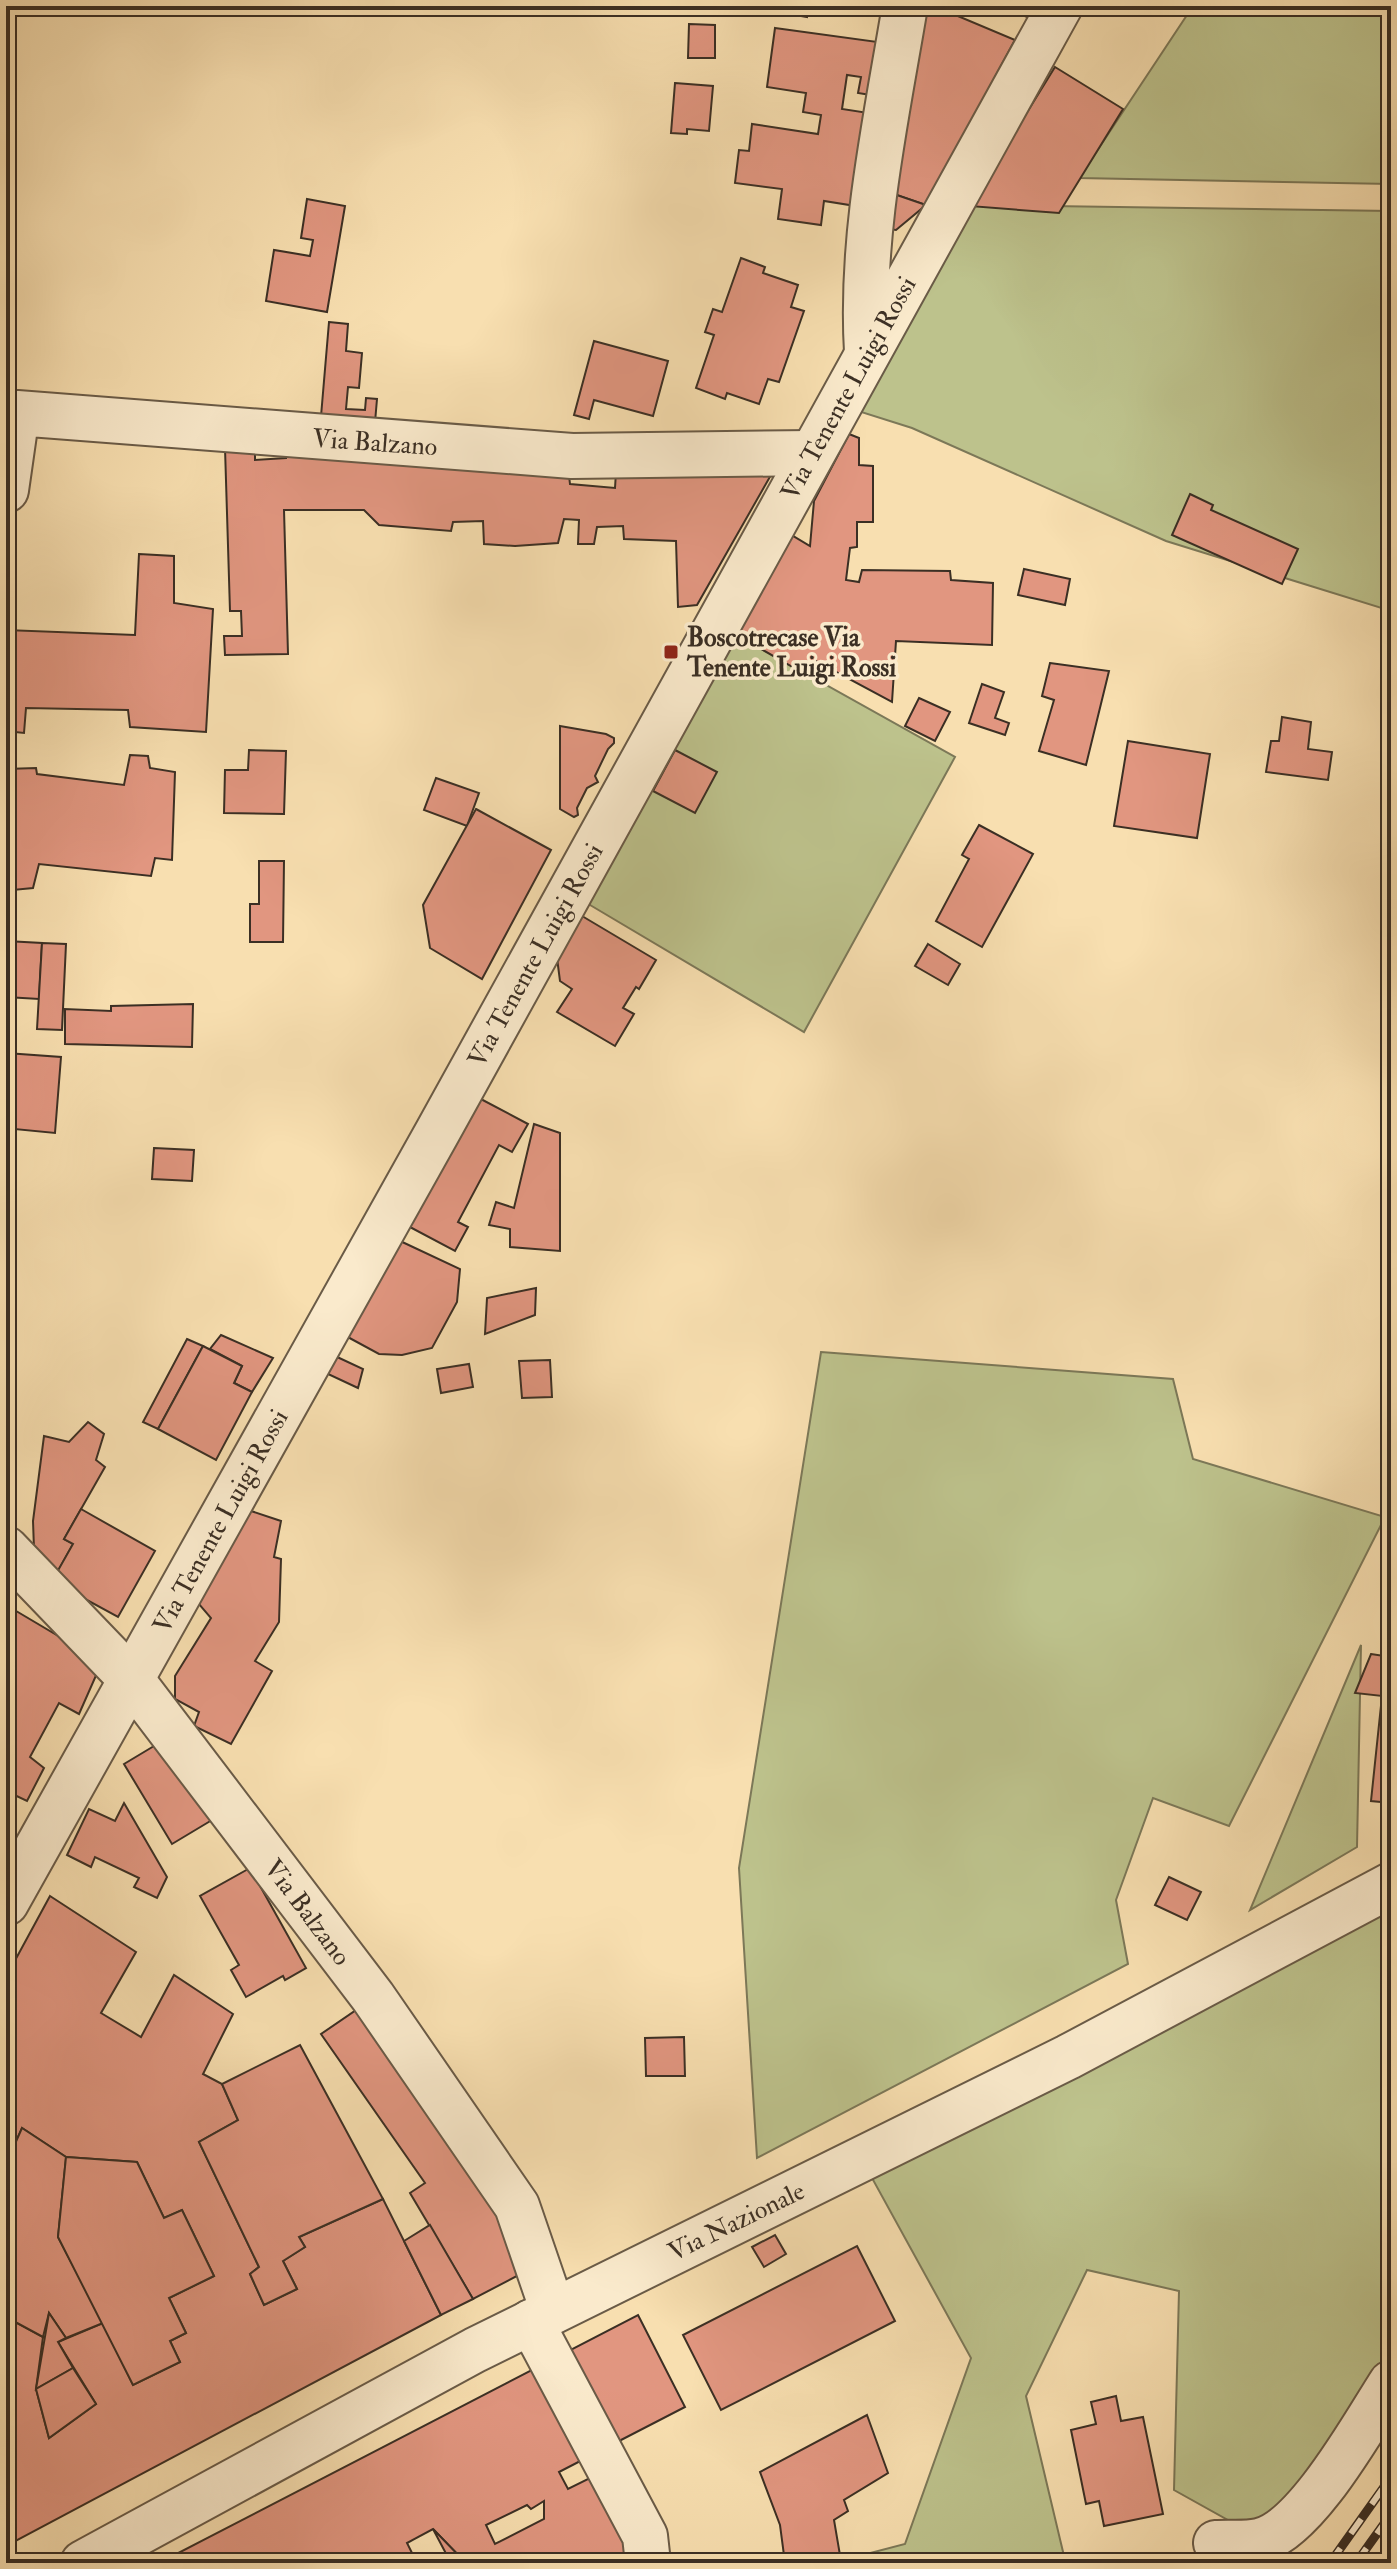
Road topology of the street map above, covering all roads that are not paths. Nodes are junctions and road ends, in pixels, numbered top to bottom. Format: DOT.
graph roads {
  1 [pos="905,6"];
  2 [pos="1060,6"];
  3 [pos="867,354"];
  4 [pos="812,453"];
  5 [pos="6,490"];
  6 [pos="6,1549"];
  7 [pos="131,1679"];
  8 [pos="1391,1885"];
  9 [pos="6,1903"];
  10 [pos="542,2317"];
  11 [pos="1391,2383"];
  12 [pos="1216,2543"];
  13 [pos="83,2563"];
  14 [pos="648,2563"];
  1 -- 3 [label="street"];
  2 -- 3 [label="street, Via Tenente Luigi Rossi"];
  3 -- 4 [label="street, Via Tenente Luigi Rossi"];
  4 -- 5 [label="street, Via Balzano"];
  4 -- 7 [label="street, Via Tenente Luigi Rossi"];
  6 -- 7 [label="street, Via Balzano"];
  7 -- 9 [label="street, Via Tenente Luigi Rossi"];
  7 -- 10 [label="street, Via Balzano"];
  8 -- 10 [label="street, Via Nazionale"];
  10 -- 13 [label="street, Via Nazionale"];
  10 -- 14 [label="street, Via Balzano"];
  11 -- 12 [label="street"];
}
